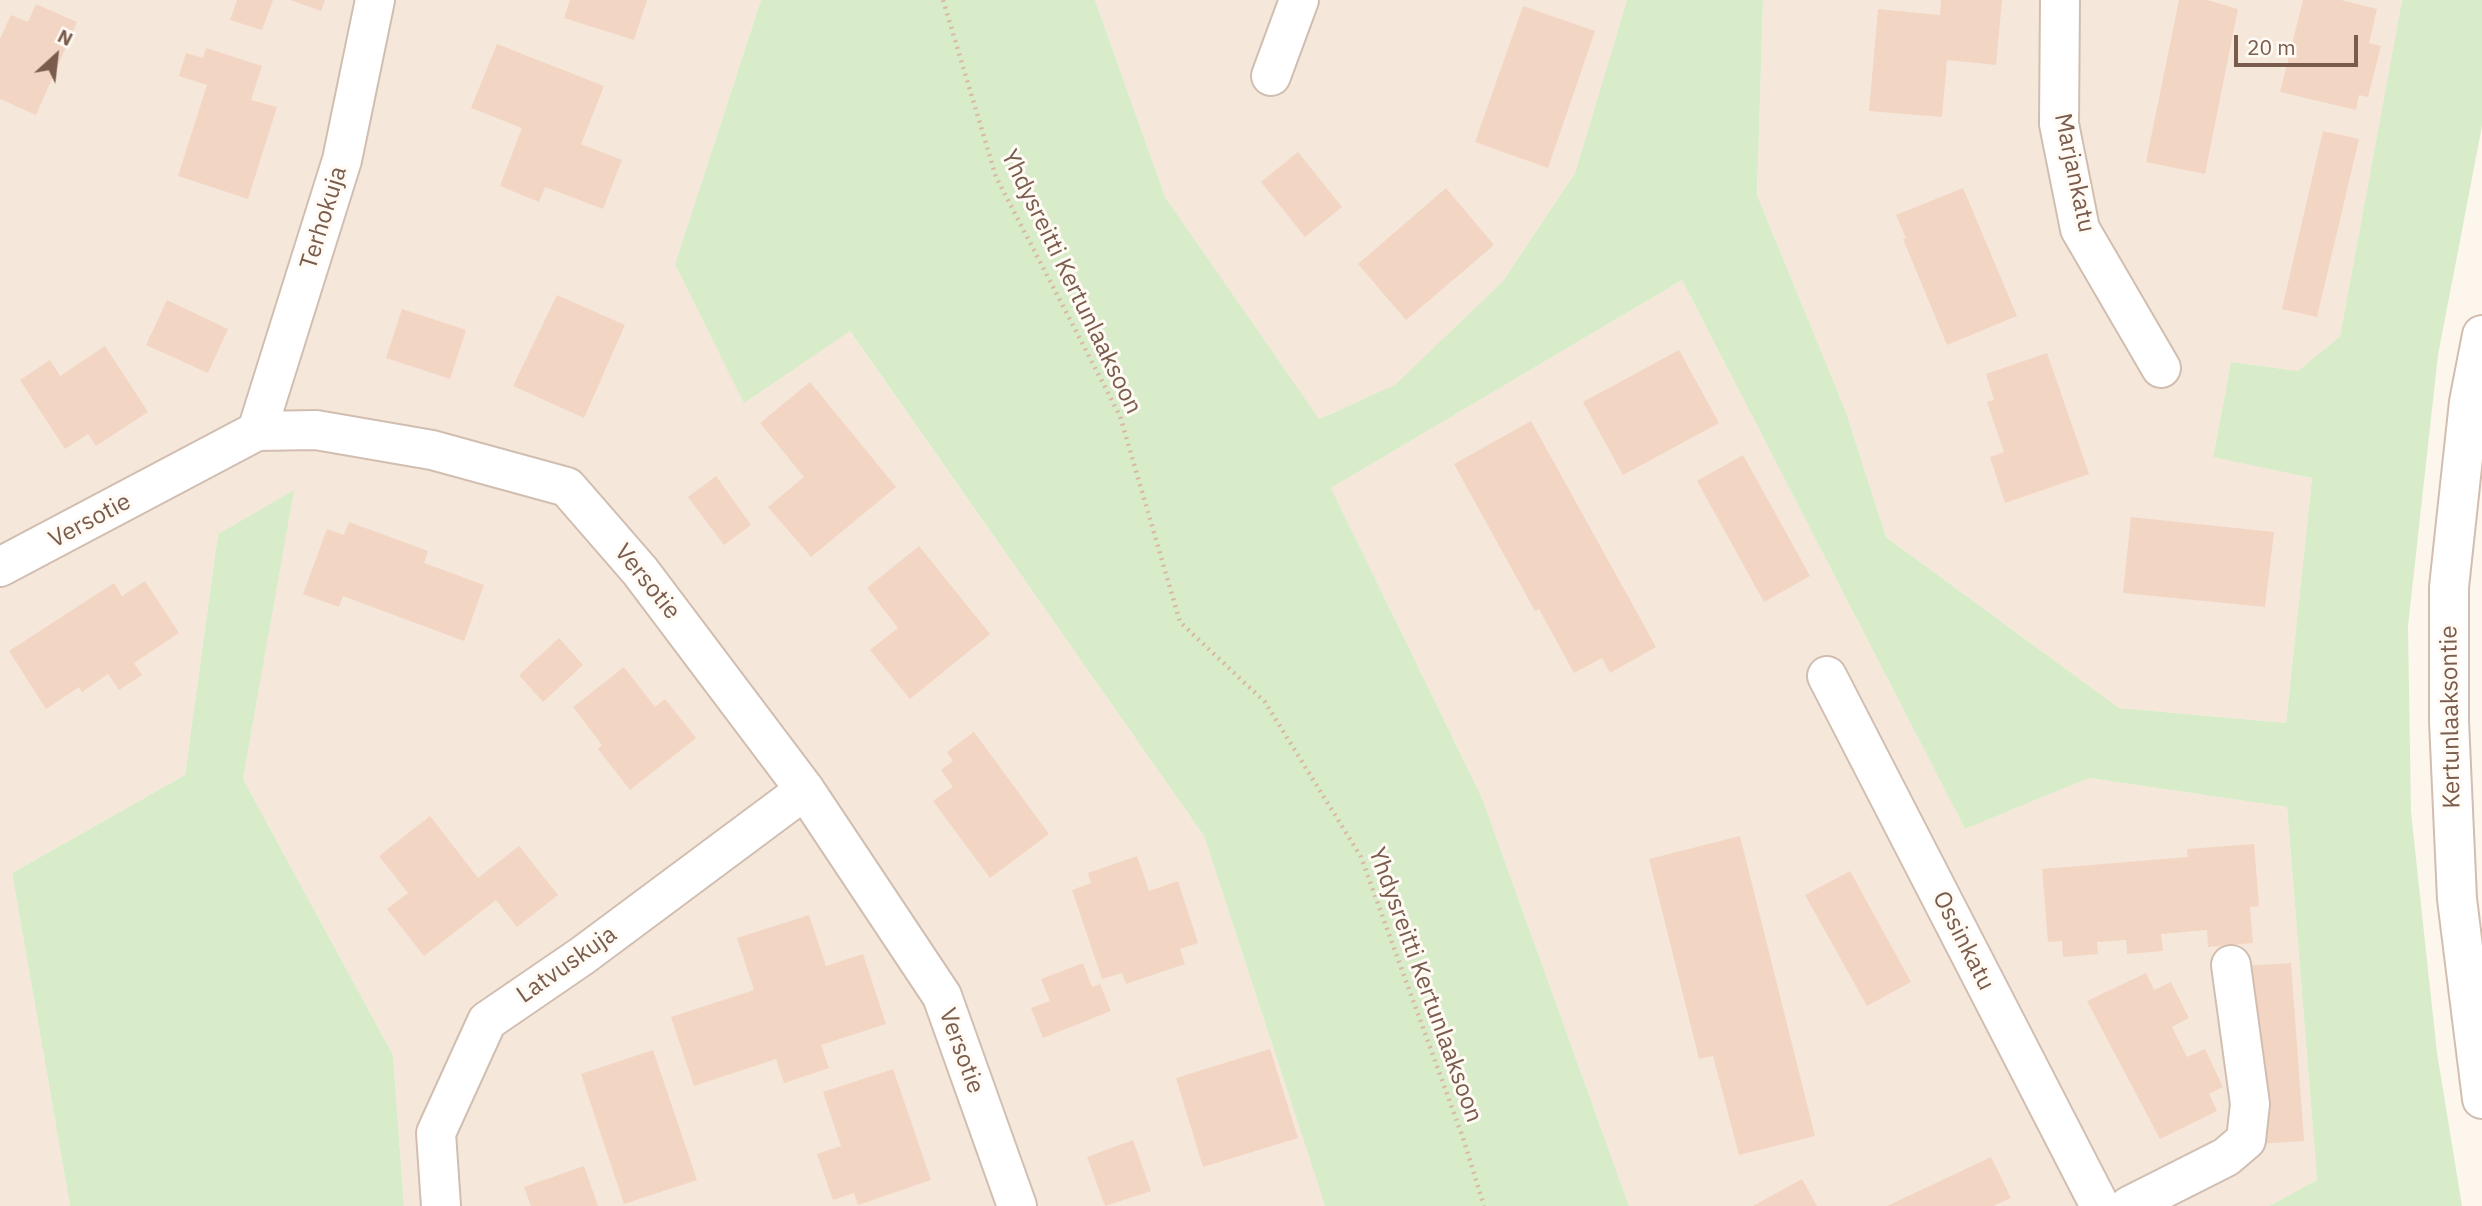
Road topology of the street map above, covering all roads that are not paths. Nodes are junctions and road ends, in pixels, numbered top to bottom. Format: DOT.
graph roads {
  1 [pos="375,0"];
  2 [pos="1298,0"];
  3 [pos="2060,0"];
  4 [pos="1271,76"];
  5 [pos="2482,335"];
  6 [pos="2161,368"];
  7 [pos="257,431"];
  8 [pos="0,567"];
  9 [pos="1827,676"];
  10 [pos="804,790"];
  11 [pos="2231,965"];
  12 [pos="2482,1099"];
  13 [pos="441,1206"];
  14 [pos="1017,1206"];
  15 [pos="2100,1206"];
  16 [pos="2129,1206"];
  1 -- 7 [label="street, Terhokuja"];
  2 -- 4 [label="street"];
  3 -- 6 [label="street, Marjankatu"];
  5 -- 12 [label="street, Kertunlaaksontie"];
  7 -- 8 [label="street, Versotie"];
  7 -- 10 [label="street, Versotie"];
  9 -- 15 [label="street, Ossinkatu"];
  10 -- 13 [label="street, Latvuskuja"];
  10 -- 14 [label="street, Versotie"];
  11 -- 16 [label="street"];
}
